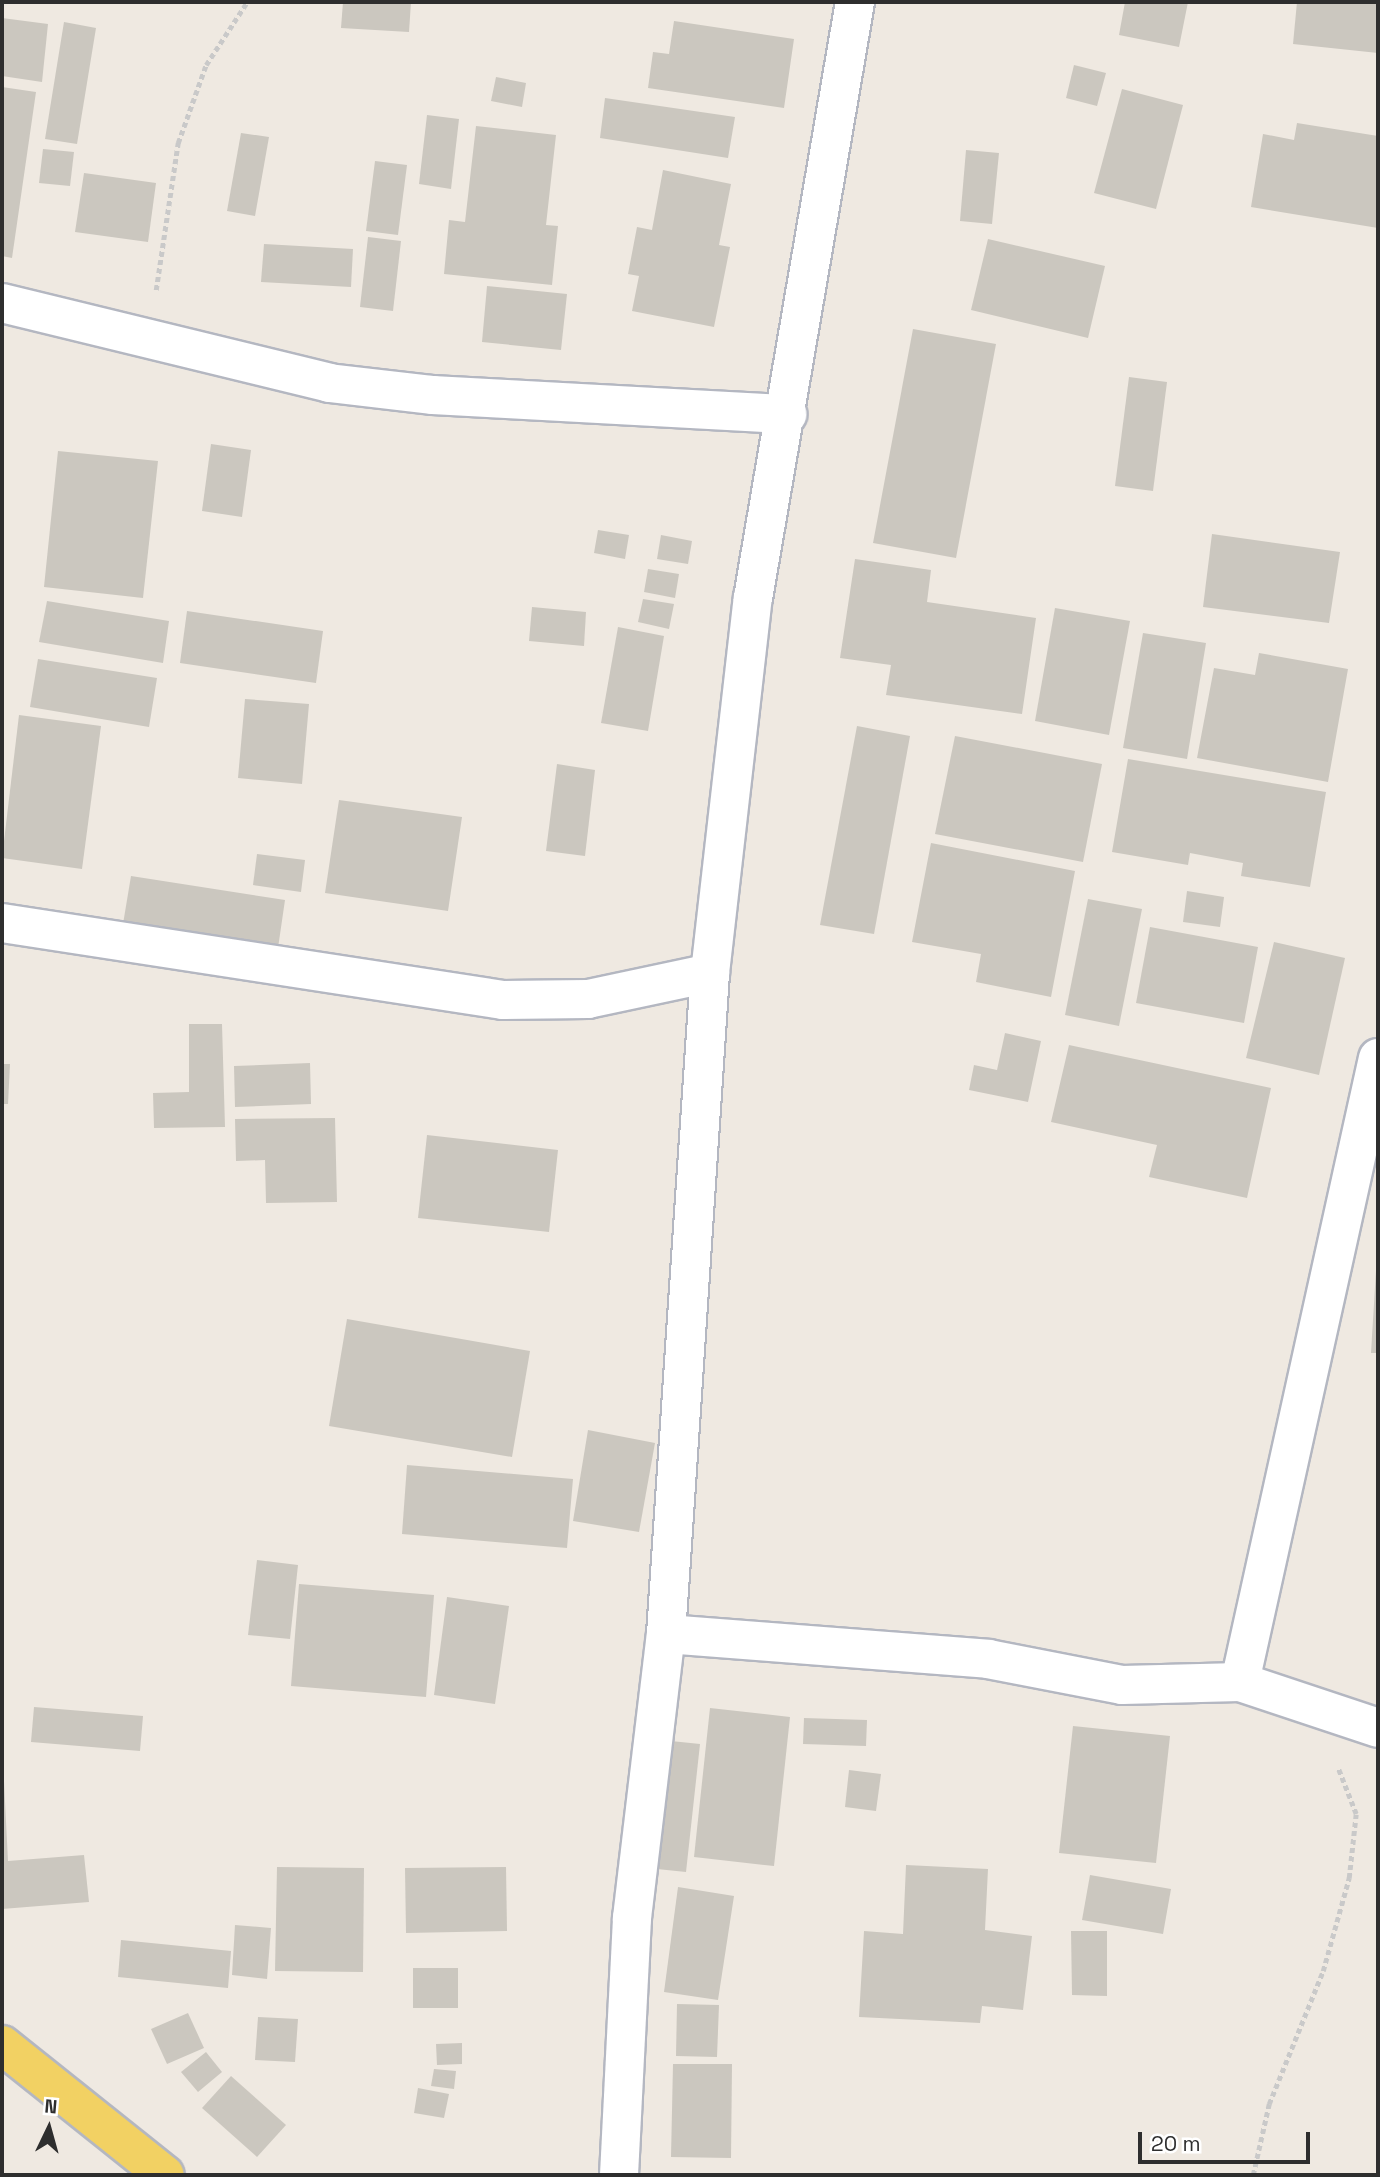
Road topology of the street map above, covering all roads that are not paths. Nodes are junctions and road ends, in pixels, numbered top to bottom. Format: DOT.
graph roads {
  1 [pos="855,2"];
  2 [pos="2,303"];
  3 [pos="787,414"];
  4 [pos="2,923"];
  5 [pos="710,973"];
  6 [pos="1378,1058"];
  7 [pos="1374,1104"];
  8 [pos="666,1634"];
  9 [pos="1240,1682"];
  10 [pos="1378,1728"];
  11 [pos="2,2045"];
  12 [pos="165,2175"];
  13 [pos="619,2175"];
  1 -- 3 [label="street"];
  2 -- 3 [label="street"];
  3 -- 5 [label="street"];
  4 -- 5 [label="street"];
  5 -- 8 [label="street"];
  6 -- 7 [label="street"];
  7 -- 9 [label="street"];
  8 -- 9 [label="street"];
  8 -- 13 [label="street"];
  9 -- 10 [label="street"];
  11 -- 12 [label="main road"];
}
